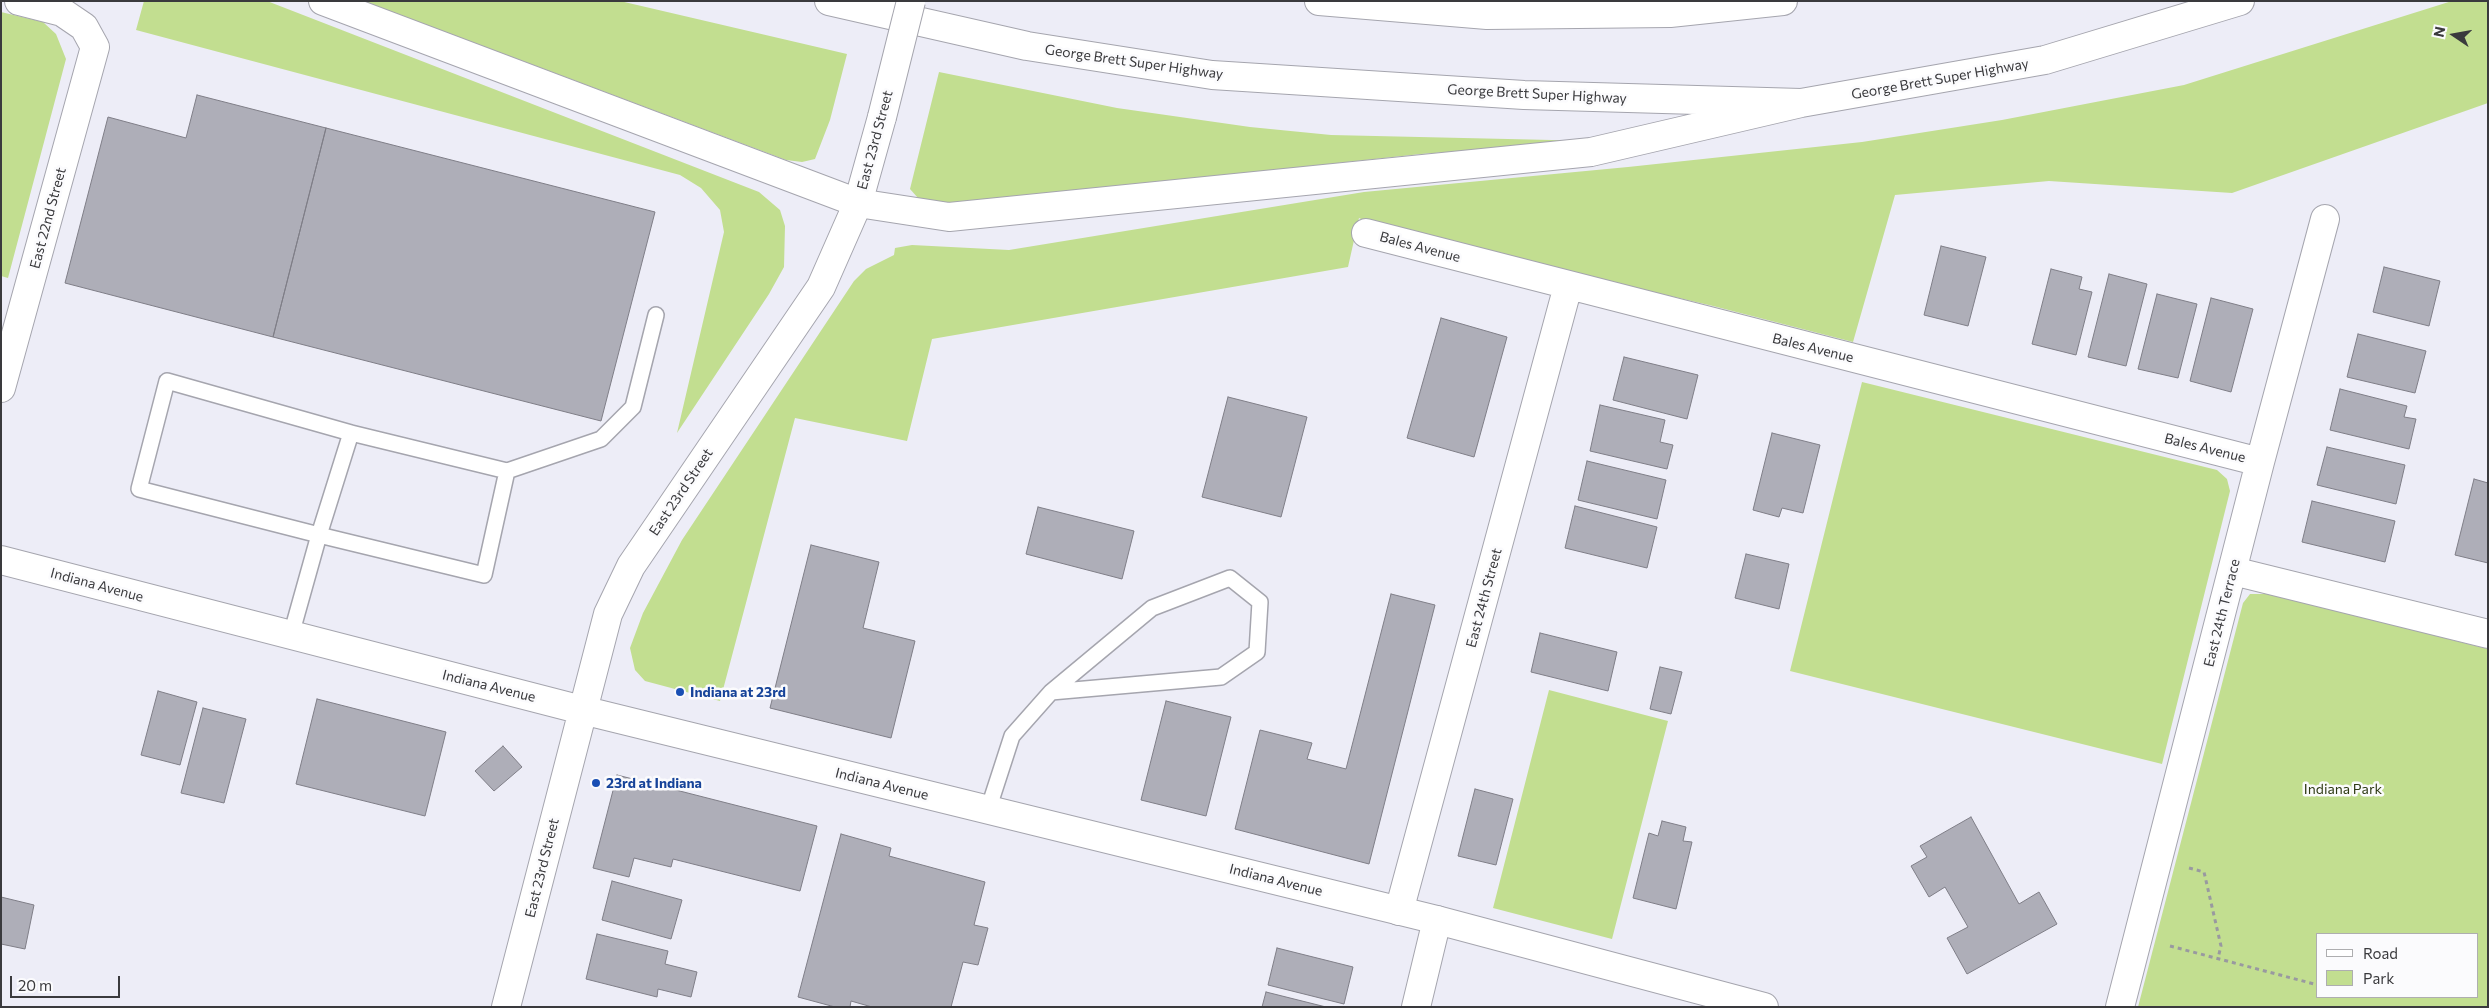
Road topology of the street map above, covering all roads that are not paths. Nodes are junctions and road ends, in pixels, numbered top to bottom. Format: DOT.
graph roads {
  1 [pos="19,1"];
  2 [pos="323,1"];
  3 [pos="829,1"];
  4 [pos="911,1"];
  5 [pos="1319,1"];
  6 [pos="1782,1"];
  7 [pos="2240,1"];
  8 [pos="1801,103"];
  9 [pos="858,203"];
  10 [pos="2325,219"];
  11 [pos="1366,233"];
  12 [pos="1568,286"];
  13 [pos="656,315"];
  14 [pos="1,388"];
  15 [pos="351,433"];
  16 [pos="2260,462"];
  17 [pos="507,471"];
  18 [pos="319,535"];
  19 [pos="1,560"];
  20 [pos="2233,571"];
  21 [pos="2488,634"];
  22 [pos="291,635"];
  23 [pos="1051,692"];
  24 [pos="582,710"];
  25 [pos="988,810"];
  26 [pos="1399,911"];
  27 [pos="1438,920"];
  28 [pos="506,1007"];
  29 [pos="1416,1007"];
  30 [pos="1764,1007"];
  31 [pos="2120,1007"];
  1 -- 14 [label="main road, East 22nd Street"];
  2 -- 9 [label="main road"];
  3 -- 8 [label="main road, George Brett Super Highway"];
  4 -- 9 [label="main road, East 23rd Street, bridge"];
  5 -- 6 [label="main road"];
  7 -- 8 [label="main road, George Brett Super Highway"];
  8 -- 9 [label="main road"];
  9 -- 24 [label="main road, East 23rd Street"];
  10 -- 16 [label="main road, East 24th Terrace"];
  11 -- 12 [label="main road, Bales Avenue"];
  12 -- 16 [label="main road, Bales Avenue"];
  12 -- 26 [label="main road, East 24th Street"];
  13 -- 17 [label="lane"];
  15 -- 17 [label="lane"];
  15 -- 18 [label="lane"];
  15 -- 18 [label="lane"];
  16 -- 20 [label="main road, East 24th Terrace"];
  17 -- 18 [label="lane"];
  18 -- 22 [label="lane"];
  19 -- 22 [label="main road, Indiana Avenue"];
  20 -- 21 [label="main road"];
  20 -- 31 [label="main road, East 24th Terrace"];
  22 -- 24 [label="main road, Indiana Avenue"];
  23 -- 23 [label="lane"];
  23 -- 25 [label="lane"];
  24 -- 25 [label="main road, Indiana Avenue"];
  24 -- 28 [label="main road, East 23rd Street"];
  25 -- 26 [label="main road, Indiana Avenue"];
  26 -- 27 [label="main road, Indiana Avenue"];
  27 -- 29 [label="main road"];
  27 -- 30 [label="main road, Indiana Avenue"];
}
